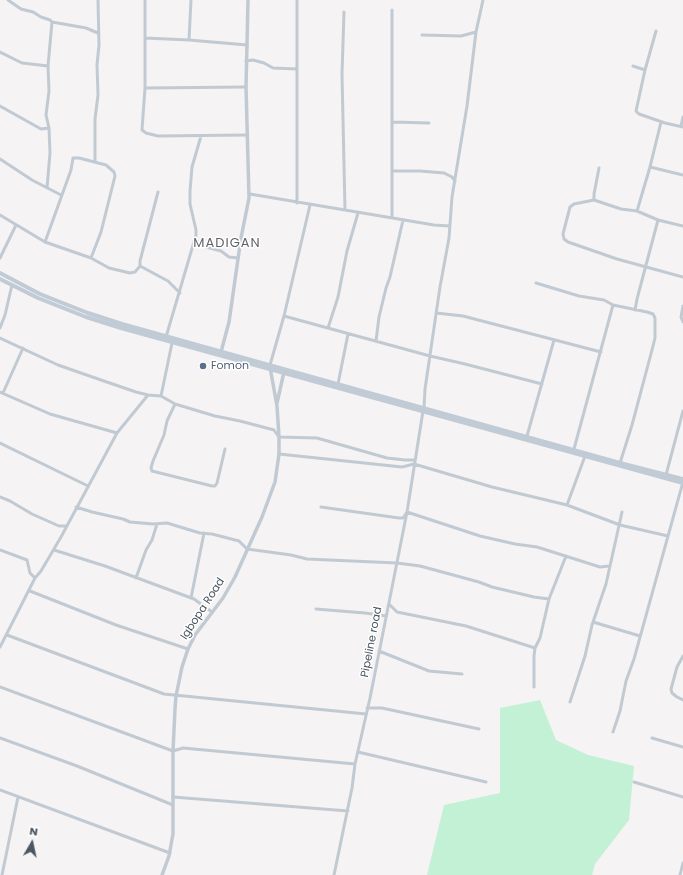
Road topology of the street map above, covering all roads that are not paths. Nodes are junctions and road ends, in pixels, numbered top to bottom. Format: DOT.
graph roads {
  1 [pos="8,0"];
  2 [pos="98,0"];
  3 [pos="145,0"];
  4 [pos="191,0"];
  5 [pos="248,0"];
  6 [pos="297,0"];
  7 [pos="483,0"];
  8 [pos="392,10"];
  9 [pos="344,12"];
  10 [pos="52,22"];
  11 [pos="476,32"];
  12 [pos="656,32"];
  13 [pos="98,33"];
  14 [pos="422,35"];
  15 [pos="145,38"];
  16 [pos="189,40"];
  17 [pos="247,45"];
  18 [pos="0,52"];
  19 [pos="246,61"];
  20 [pos="48,66"];
  21 [pos="633,66"];
  22 [pos="297,70"];
  23 [pos="645,70"];
  24 [pos="246,87"];
  25 [pos="145,88"];
  26 [pos="0,106"];
  27 [pos="683,117"];
  28 [pos="392,122"];
  29 [pos="429,122"];
  30 [pos="661,122"];
  31 [pos="682,126"];
  32 [pos="49,128"];
  33 [pos="247,135"];
  34 [pos="201,136"];
  35 [pos="0,159"];
  36 [pos="95,162"];
  37 [pos="650,167"];
  38 [pos="600,168"];
  39 [pos="392,171"];
  40 [pos="683,175"];
  41 [pos="455,182"];
  42 [pos="48,188"];
  43 [pos="158,192"];
  44 [pos="250,194"];
  45 [pos="61,195"];
  46 [pos="594,200"];
  47 [pos="297,202"];
  48 [pos="310,205"];
  49 [pos="345,210"];
  50 [pos="637,211"];
  51 [pos="358,213"];
  52 [pos="0,216"];
  53 [pos="392,218"];
  54 [pos="403,220"];
  55 [pos="658,220"];
  56 [pos="16,225"];
  57 [pos="450,226"];
  58 [pos="683,226"];
  59 [pos="195,240"];
  60 [pos="45,242"];
  61 [pos="0,258"];
  62 [pos="91,258"];
  63 [pos="238,258"];
  64 [pos="140,266"];
  65 [pos="646,266"];
  66 [pos="0,273"];
  67 [pos="683,277"];
  68 [pos="0,279"];
  69 [pos="536,283"];
  70 [pos="12,285"];
  71 [pos="180,293"];
  72 [pos="613,305"];
  73 [pos="683,306"];
  74 [pos="635,310"];
  75 [pos="436,313"];
  76 [pos="284,316"];
  77 [pos="683,322"];
  78 [pos="0,328"];
  79 [pos="328,328"];
  80 [pos="348,334"];
  81 [pos="166,337"];
  82 [pos="0,338"];
  83 [pos="554,340"];
  84 [pos="376,341"];
  85 [pos="172,343"];
  86 [pos="23,348"];
  87 [pos="221,352"];
  88 [pos="601,352"];
  89 [pos="430,356"];
  90 [pos="270,368"];
  91 [pos="284,371"];
  92 [pos="338,384"];
  93 [pos="542,384"];
  94 [pos="1,392"];
  95 [pos="148,395"];
  96 [pos="161,396"];
  97 [pos="175,404"];
  98 [pos="277,406"];
  99 [pos="424,410"];
  100 [pos="683,411"];
  101 [pos="682,423"];
  102 [pos="117,433"];
  103 [pos="527,436"];
  104 [pos="279,437"];
  105 [pos="0,443"];
  106 [pos="225,449"];
  107 [pos="574,449"];
  108 [pos="279,454"];
  109 [pos="585,456"];
  110 [pos="414,462"];
  111 [pos="620,463"];
  112 [pos="666,475"];
  113 [pos="683,479"];
  114 [pos="683,483"];
  115 [pos="88,486"];
  116 [pos="0,497"];
  117 [pos="566,505"];
  118 [pos="76,507"];
  119 [pos="321,507"];
  120 [pos="407,512"];
  121 [pos="622,512"];
  122 [pos="157,524"];
  123 [pos="620,525"];
  124 [pos="66,526"];
  125 [pos="204,533"];
  126 [pos="668,536"];
  127 [pos="247,549"];
  128 [pos="0,550"];
  129 [pos="54,550"];
  130 [pos="566,556"];
  131 [pos="397,563"];
  132 [pos="609,566"];
  133 [pos="35,578"];
  134 [pos="136,578"];
  135 [pos="30,591"];
  136 [pos="191,598"];
  137 [pos="548,599"];
  138 [pos="388,604"];
  139 [pos="316,609"];
  140 [pos="212,612"];
  141 [pos="386,616"];
  142 [pos="593,622"];
  143 [pos="7,635"];
  144 [pos="640,636"];
  145 [pos="0,647"];
  146 [pos="535,648"];
  147 [pos="188,649"];
  148 [pos="379,651"];
  149 [pos="683,656"];
  150 [pos="462,674"];
  151 [pos="534,686"];
  152 [pos="0,687"];
  153 [pos="176,696"];
  154 [pos="683,700"];
  155 [pos="570,702"];
  156 [pos="367,708"];
  157 [pos="366,714"];
  158 [pos="479,729"];
  159 [pos="613,732"];
  160 [pos="0,738"];
  161 [pos="652,738"];
  162 [pos="683,747"];
  163 [pos="173,751"];
  164 [pos="358,752"];
  165 [pos="355,764"];
  166 [pos="486,782"];
  167 [pos="634,782"];
  168 [pos="0,790"];
  169 [pos="18,797"];
  170 [pos="173,797"];
  171 [pos="683,797"];
  172 [pos="173,805"];
  173 [pos="348,811"];
  174 [pos="170,853"];
  175 [pos="683,862"];
  176 [pos="0,871"];
  177 [pos="682,871"];
  178 [pos="2,875"];
  179 [pos="162,875"];
  180 [pos="334,875"];
  181 [pos="680,875"];
  1 -- 10 [label="street"];
  2 -- 13 [label="street"];
  3 -- 15 [label="street"];
  4 -- 16 [label="street"];
  5 -- 17 [label="street"];
  6 -- 22 [label="street"];
  7 -- 11 [label="street, Pipeline road"];
  8 -- 28 [label="street"];
  9 -- 49 [label="street"];
  10 -- 13 [label="street"];
  10 -- 20 [label="street"];
  11 -- 14 [label="street"];
  11 -- 41 [label="street, Pipeline road"];
  12 -- 23 [label="street"];
  13 -- 36 [label="street"];
  15 -- 16 [label="street"];
  15 -- 25 [label="street"];
  16 -- 17 [label="street"];
  17 -- 19 [label="street"];
  18 -- 20 [label="street"];
  19 -- 22 [label="street"];
  19 -- 24 [label="street"];
  20 -- 32 [label="street"];
  21 -- 23 [label="street"];
  22 -- 47 [label="street"];
  23 -- 30 [label="street"];
  24 -- 25 [label="street"];
  24 -- 33 [label="street"];
  25 -- 34 [label="street"];
  26 -- 32 [label="street"];
  27 -- 31 [label="street"];
  28 -- 29 [label="street"];
  28 -- 39 [label="street"];
  30 -- 31 [label="street"];
  30 -- 37 [label="street"];
  32 -- 42 [label="street"];
  33 -- 34 [label="street"];
  33 -- 44 [label="street"];
  34 -- 59 [label="street"];
  35 -- 42 [label="street"];
  36 -- 45 [label="street"];
  36 -- 62 [label="street"];
  37 -- 40 [label="street"];
  37 -- 50 [label="street"];
  38 -- 46 [label="street"];
  39 -- 41 [label="street"];
  39 -- 53 [label="street"];
  41 -- 57 [label="street, Pipeline road"];
  42 -- 45 [label="street"];
  43 -- 64 [label="street"];
  44 -- 47 [label="street"];
  44 -- 63 [label="street"];
  45 -- 60 [label="street"];
  46 -- 50 [label="street"];
  46 -- 65 [label="street"];
  47 -- 48 [label="street"];
  48 -- 49 [label="street"];
  48 -- 76 [label="street"];
  49 -- 51 [label="street"];
  50 -- 55 [label="street"];
  51 -- 53 [label="street"];
  51 -- 79 [label="street"];
  52 -- 56 [label="street"];
  53 -- 54 [label="street"];
  54 -- 57 [label="street"];
  54 -- 84 [label="street"];
  55 -- 58 [label="street"];
  55 -- 65 [label="street"];
  56 -- 60 [label="street"];
  56 -- 61 [label="street"];
  57 -- 75 [label="street, Pipeline road"];
  59 -- 63 [label="street"];
  59 -- 71 [label="street"];
  60 -- 62 [label="street"];
  62 -- 64 [label="street"];
  63 -- 87 [label="street"];
  64 -- 71 [label="street"];
  65 -- 67 [label="street"];
  65 -- 74 [label="street"];
  66 -- 81 [label="main road"];
  68 -- 70 [label="main road"];
  69 -- 72 [label="street"];
  70 -- 78 [label="street"];
  70 -- 85 [label="main road"];
  71 -- 81 [label="street"];
  72 -- 74 [label="street"];
  72 -- 88 [label="street"];
  73 -- 77 [label="street"];
  74 -- 111 [label="street"];
  75 -- 83 [label="street"];
  75 -- 89 [label="street, Pipeline road"];
  76 -- 79 [label="street"];
  76 -- 90 [label="street"];
  79 -- 80 [label="street"];
  80 -- 84 [label="street"];
  80 -- 92 [label="street"];
  81 -- 87 [label="main road"];
  82 -- 86 [label="street"];
  83 -- 88 [label="street"];
  83 -- 93 [label="street"];
  84 -- 89 [label="street"];
  85 -- 90 [label="main road"];
  85 -- 96 [label="street"];
  86 -- 94 [label="street"];
  86 -- 95 [label="street"];
  87 -- 90 [label="main road"];
  88 -- 107 [label="street"];
  89 -- 93 [label="street"];
  89 -- 99 [label="street, Pipeline road"];
  90 -- 91 [label="main road"];
  90 -- 98 [label="street"];
  91 -- 92 [label="main road"];
  91 -- 98 [label="street"];
  91 -- 99 [label="main road"];
  92 -- 99 [label="main road"];
  93 -- 103 [label="street"];
  94 -- 102 [label="street"];
  95 -- 96 [label="street"];
  95 -- 102 [label="street"];
  96 -- 97 [label="street"];
  97 -- 104 [label="street"];
  97 -- 106 [label="street"];
  98 -- 104 [label="street, Igbopa Road"];
  99 -- 103 [label="main road"];
  99 -- 109 [label="main road"];
  99 -- 110 [label="street, Pipeline road"];
  100 -- 101 [label="street"];
  101 -- 112 [label="street"];
  102 -- 115 [label="street"];
  103 -- 107 [label="main road"];
  104 -- 108 [label="street, Igbopa Road"];
  104 -- 110 [label="street"];
  105 -- 115 [label="street"];
  107 -- 111 [label="main road"];
  108 -- 110 [label="street"];
  108 -- 127 [label="street, Igbopa Road"];
  109 -- 114 [label="main road"];
  109 -- 117 [label="street"];
  110 -- 117 [label="street"];
  110 -- 120 [label="street, Pipeline road"];
  111 -- 112 [label="main road"];
  112 -- 113 [label="main road"];
  114 -- 126 [label="street"];
  115 -- 118 [label="street"];
  116 -- 124 [label="street"];
  117 -- 123 [label="street"];
  118 -- 122 [label="street"];
  118 -- 124 [label="street"];
  119 -- 120 [label="street"];
  120 -- 130 [label="street"];
  120 -- 131 [label="street, Pipeline road"];
  121 -- 123 [label="street"];
  122 -- 125 [label="street"];
  122 -- 134 [label="street"];
  123 -- 126 [label="street"];
  123 -- 132 [label="street"];
  124 -- 129 [label="street"];
  125 -- 127 [label="street"];
  125 -- 136 [label="street"];
  126 -- 144 [label="street"];
  127 -- 131 [label="street"];
  127 -- 140 [label="street, Igbopa Road"];
  128 -- 133 [label="street"];
  129 -- 133 [label="street"];
  129 -- 134 [label="street"];
  130 -- 132 [label="street"];
  130 -- 137 [label="street"];
  131 -- 137 [label="street"];
  131 -- 138 [label="street, Pipeline road"];
  132 -- 142 [label="street"];
  133 -- 135 [label="street"];
  134 -- 136 [label="street"];
  135 -- 143 [label="street"];
  135 -- 147 [label="street"];
  136 -- 140 [label="street"];
  137 -- 146 [label="street"];
  138 -- 141 [label="street, Pipeline road"];
  138 -- 146 [label="street"];
  139 -- 141 [label="street"];
  140 -- 147 [label="street, Igbopa Road"];
  141 -- 148 [label="street, Pipeline road"];
  142 -- 144 [label="street"];
  142 -- 155 [label="street"];
  143 -- 145 [label="street"];
  143 -- 153 [label="street"];
  144 -- 159 [label="street"];
  146 -- 151 [label="street"];
  147 -- 153 [label="street, Igbopa Road"];
  148 -- 150 [label="street"];
  148 -- 156 [label="street, Pipeline road"];
  149 -- 154 [label="street"];
  152 -- 163 [label="street"];
  153 -- 157 [label="street"];
  153 -- 163 [label="street, Igbopa Road"];
  156 -- 157 [label="street, Pipeline road"];
  156 -- 158 [label="street"];
  157 -- 164 [label="street, Pipeline road"];
  160 -- 172 [label="street"];
  161 -- 162 [label="street"];
  163 -- 165 [label="street"];
  163 -- 170 [label="street, Igbopa Road"];
  164 -- 165 [label="street, Pipeline road"];
  164 -- 166 [label="street"];
  165 -- 173 [label="street, Pipeline road"];
  167 -- 171 [label="street"];
  168 -- 169 [label="street"];
  169 -- 174 [label="street"];
  169 -- 178 [label="street"];
  170 -- 172 [label="street, Igbopa Road"];
  170 -- 173 [label="street"];
  172 -- 174 [label="street, Igbopa Road"];
  173 -- 180 [label="street, Pipeline road"];
  174 -- 179 [label="street, Igbopa Road"];
  175 -- 177 [label="street"];
  176 -- 178 [label="street"];
  177 -- 181 [label="street"];
}
